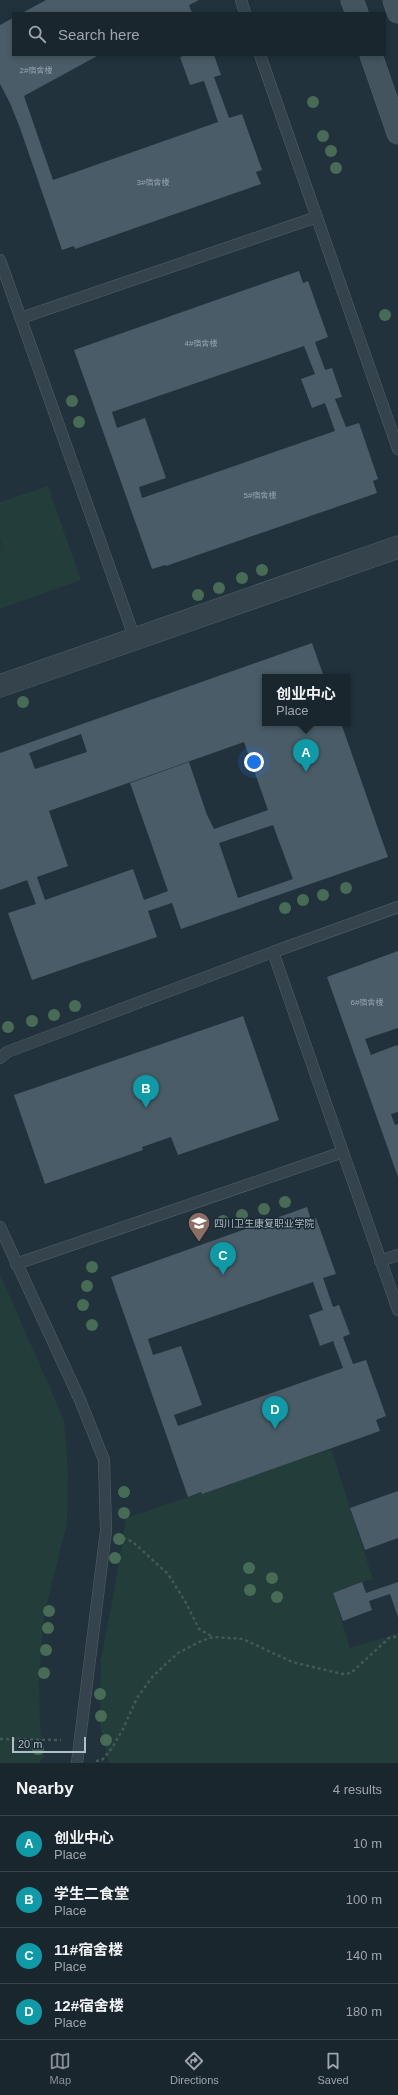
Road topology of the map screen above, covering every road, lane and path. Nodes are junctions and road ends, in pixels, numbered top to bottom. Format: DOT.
graph roads {
  1 [pos="241,0"];
  2 [pos="352,0"];
  3 [pos="394,0"];
  4 [pos="245,12"];
  5 [pos="357,12"];
  6 [pos="398,12"];
  7 [pos="260,56"];
  8 [pos="371,56"];
  9 [pos="398,133"];
  10 [pos="316,217"];
  11 [pos="0,260"];
  12 [pos="21,318"];
  13 [pos="398,449"];
  14 [pos="398,547"];
  15 [pos="135,639"];
  16 [pos="0,686"];
  17 [pos="398,907"];
  18 [pos="273,952"];
  19 [pos="0,1058"];
  20 [pos="343,1152"];
  21 [pos="0,1227"];
  22 [pos="398,1255"];
  23 [pos="380,1261"];
  24 [pos="16,1264"];
  25 [pos="398,1310"];
  26 [pos="106,1531"];
  27 [pos="398,1636"];
  28 [pos="213,1637"];
  29 [pos="0,1739"];
  30 [pos="80,1741"];
  31 [pos="77,1763"];
  32 [pos="91,1763"];
  1 -- 4 [label="lane"];
  2 -- 5 [label="main road"];
  3 -- 6 [label="main road"];
  7 -- 10 [label="lane"];
  8 -- 9 [label="main road"];
  10 -- 12 [label="lane"];
  10 -- 13 [label="lane"];
  11 -- 12 [label="lane"];
  12 -- 15 [label="lane"];
  14 -- 15 [label="street"];
  15 -- 16 [label="street"];
  17 -- 18 [label="lane"];
  18 -- 19 [label="lane"];
  18 -- 20 [label="lane"];
  20 -- 23 [label="lane"];
  20 -- 24 [label="lane"];
  21 -- 24 [label="lane"];
  22 -- 23 [label="lane"];
  23 -- 25 [label="lane"];
  24 -- 26 [label="lane"];
  26 -- 28 [label="path"];
  26 -- 30 [label="lane"];
  27 -- 28 [label="path"];
  28 -- 32 [label="path"];
  29 -- 30 [label="path"];
  30 -- 31 [label="lane"];
}
